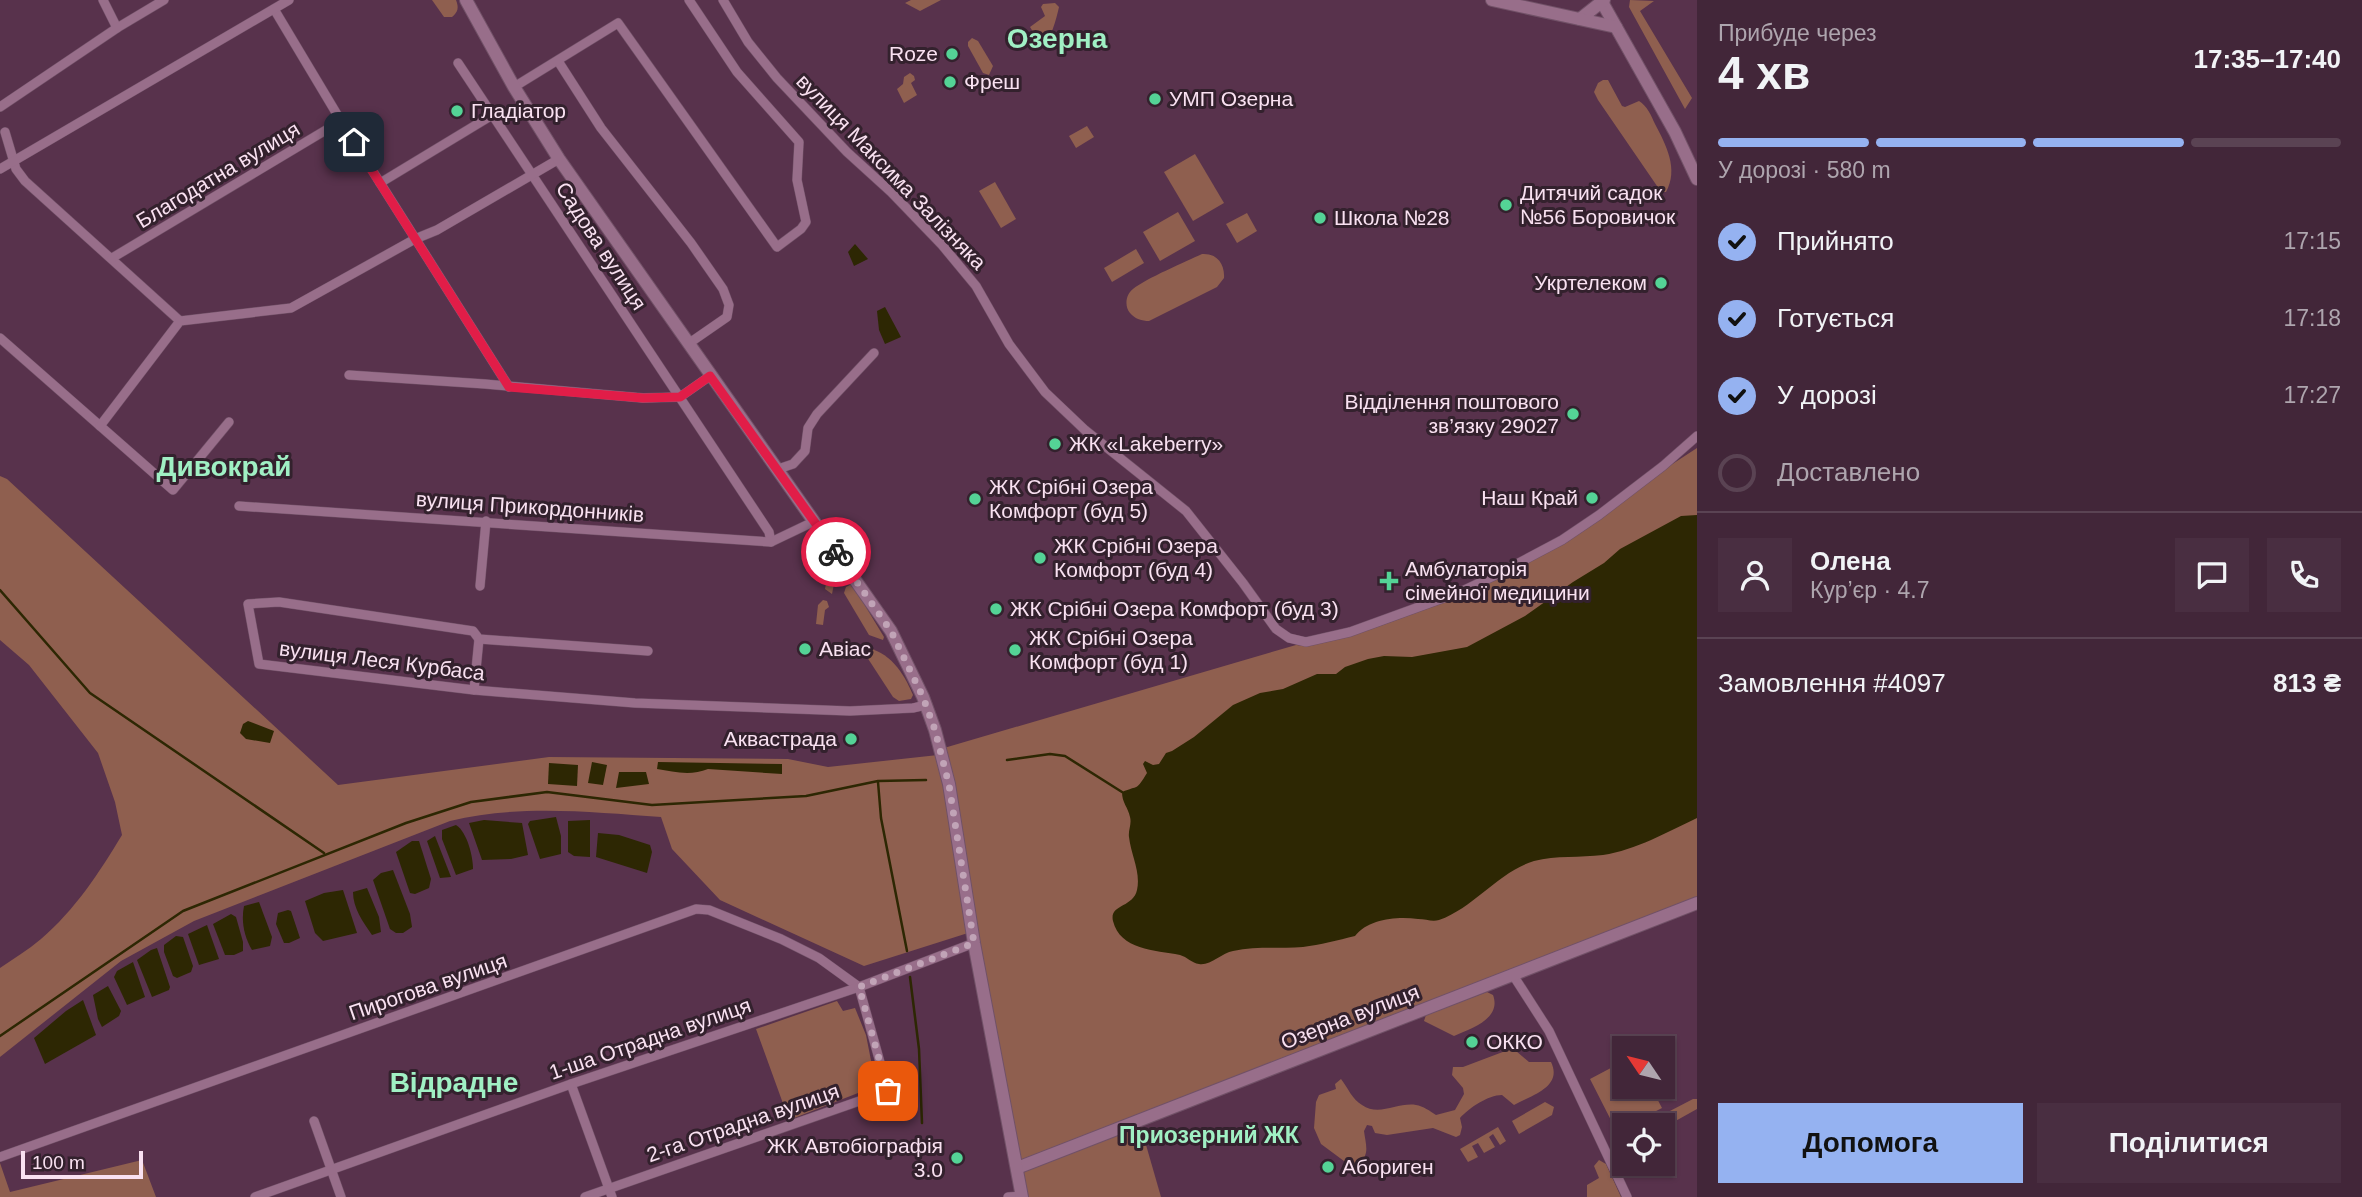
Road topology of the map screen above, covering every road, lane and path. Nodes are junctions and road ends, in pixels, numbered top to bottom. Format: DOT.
graph roads {
  1 [pos="103,0"];
  2 [pos="164,0"];
  3 [pos="289,0"];
  4 [pos="466,0"];
  5 [pos="689,0"];
  6 [pos="723,0"];
  7 [pos="1492,0"];
  8 [pos="1602,1"];
  9 [pos="274,9"];
  10 [pos="1580,19"];
  11 [pos="117,27"];
  12 [pos="1616,27"];
  13 [pos="558,61"];
  14 [pos="458,63"];
  15 [pos="514,87"];
  16 [pos="0,106"];
  17 [pos="494,114"];
  18 [pos="341,121"];
  19 [pos="5,132"];
  20 [pos="559,159"];
  21 [pos="13,160"];
  22 [pos="0,169"];
  23 [pos="533,174"];
  24 [pos="1697,179"];
  25 [pos="380,183"];
  26 [pos="415,239"];
  27 [pos="112,258"];
  28 [pos="180,321"];
  29 [pos="0,338"];
  30 [pos="688,344"];
  31 [pos="874,353"];
  32 [pos="349,375"];
  33 [pos="710,376"];
  34 [pos="509,387"];
  35 [pos="680,397"];
  36 [pos="229,422"];
  37 [pos="100,426"];
  38 [pos="1697,436"];
  39 [pos="778,469"];
  40 [pos="239,506"];
  41 [pos="486,521"];
  42 [pos="814,521"];
  43 [pos="771,542"];
  44 [pos="480,586"];
  45 [pos="479,639"];
  46 [pos="648,651"];
  47 [pos="474,690"];
  48 [pos="926,705"];
  49 [pos="1697,903"];
  50 [pos="974,943"];
  51 [pos="1513,975"];
  52 [pos="859,987"];
  53 [pos="572,1084"];
  54 [pos="314,1121"];
  55 [pos="0,1157"];
  56 [pos="1017,1168"];
  57 [pos="331,1170"];
  58 [pos="611,1193"];
  59 [pos="255,1197"];
  60 [pos="341,1197"];
  61 [pos="585,1197"];
  62 [pos="1017,1197"];
  63 [pos="1627,1197"];
  1 -- 11 [label="street"];
  2 -- 11 [label="street"];
  3 -- 9 [label="street"];
  4 -- 15 [label="main road"];
  5 -- 13 [label="street"];
  6 -- 38 [label="street, вулиця Максима Залізняка"];
  7 -- 10 [label="main road"];
  8 -- 10 [label="main road"];
  8 -- 12 [label="main road"];
  9 -- 18 [label="street"];
  9 -- 21 [label="street"];
  10 -- 12 [label="main road"];
  11 -- 16 [label="street"];
  12 -- 24 [label="main road"];
  13 -- 15 [label="street"];
  13 -- 30 [label="street"];
  14 -- 17 [label="street, Садова вулиця"];
  15 -- 20 [label="main road"];
  17 -- 23 [label="street, Садова вулиця"];
  17 -- 25 [label="street"];
  18 -- 25 [label="street"];
  18 -- 27 [label="street, Благодатна вулиця"];
  19 -- 21 [label="street"];
  20 -- 23 [label="street"];
  20 -- 30 [label="main road"];
  21 -- 22 [label="street"];
  21 -- 27 [label="street"];
  23 -- 26 [label="street"];
  23 -- 35 [label="street, Садова вулиця"];
  25 -- 26 [label="street"];
  26 -- 28 [label="street"];
  26 -- 34 [label="street"];
  27 -- 28 [label="street"];
  28 -- 37 [label="street"];
  29 -- 37 [label="street"];
  30 -- 33 [label="main road"];
  31 -- 39 [label="street"];
  32 -- 34 [label="street"];
  33 -- 35 [label="street"];
  33 -- 39 [label="main road"];
  34 -- 35 [label="street"];
  35 -- 43 [label="street, Садова вулиця"];
  36 -- 37 [label="street"];
  39 -- 42 [label="main road"];
  40 -- 41 [label="street, вулиця Прикордонників"];
  41 -- 43 [label="street, вулиця Прикордонників"];
  41 -- 44 [label="street"];
  42 -- 43 [label="street"];
  42 -- 48 [label="main road"];
  45 -- 46 [label="street, вулиця Леся Курбаса"];
  45 -- 47 [label="street"];
  45 -- 47 [label="street, вулиця Леся Курбаса"];
  47 -- 48 [label="street, вулиця Леся Курбаса"];
  48 -- 50 [label="main road"];
  49 -- 51 [label="main road, Озерна вулиця"];
  50 -- 52 [label="street, 1-ша Отрадна вулиця"];
  50 -- 56 [label="main road"];
  51 -- 56 [label="main road, Озерна вулиця"];
  51 -- 63 [label="street"];
  52 -- 53 [label="street, 1-ша Отрадна вулиця"];
  52 -- 55 [label="street, Пирогова вулиця"];
  52 -- 58 [label="street, 2-га Отрадна вулиця"];
  53 -- 57 [label="street, 1-ша Отрадна вулиця"];
  53 -- 58 [label="street"];
  54 -- 57 [label="street"];
  56 -- 62 [label="main road"];
  57 -- 59 [label="street, 1-ша Отрадна вулиця"];
  57 -- 60 [label="street"];
  58 -- 61 [label="street, 2-га Отрадна вулиця"];
}
